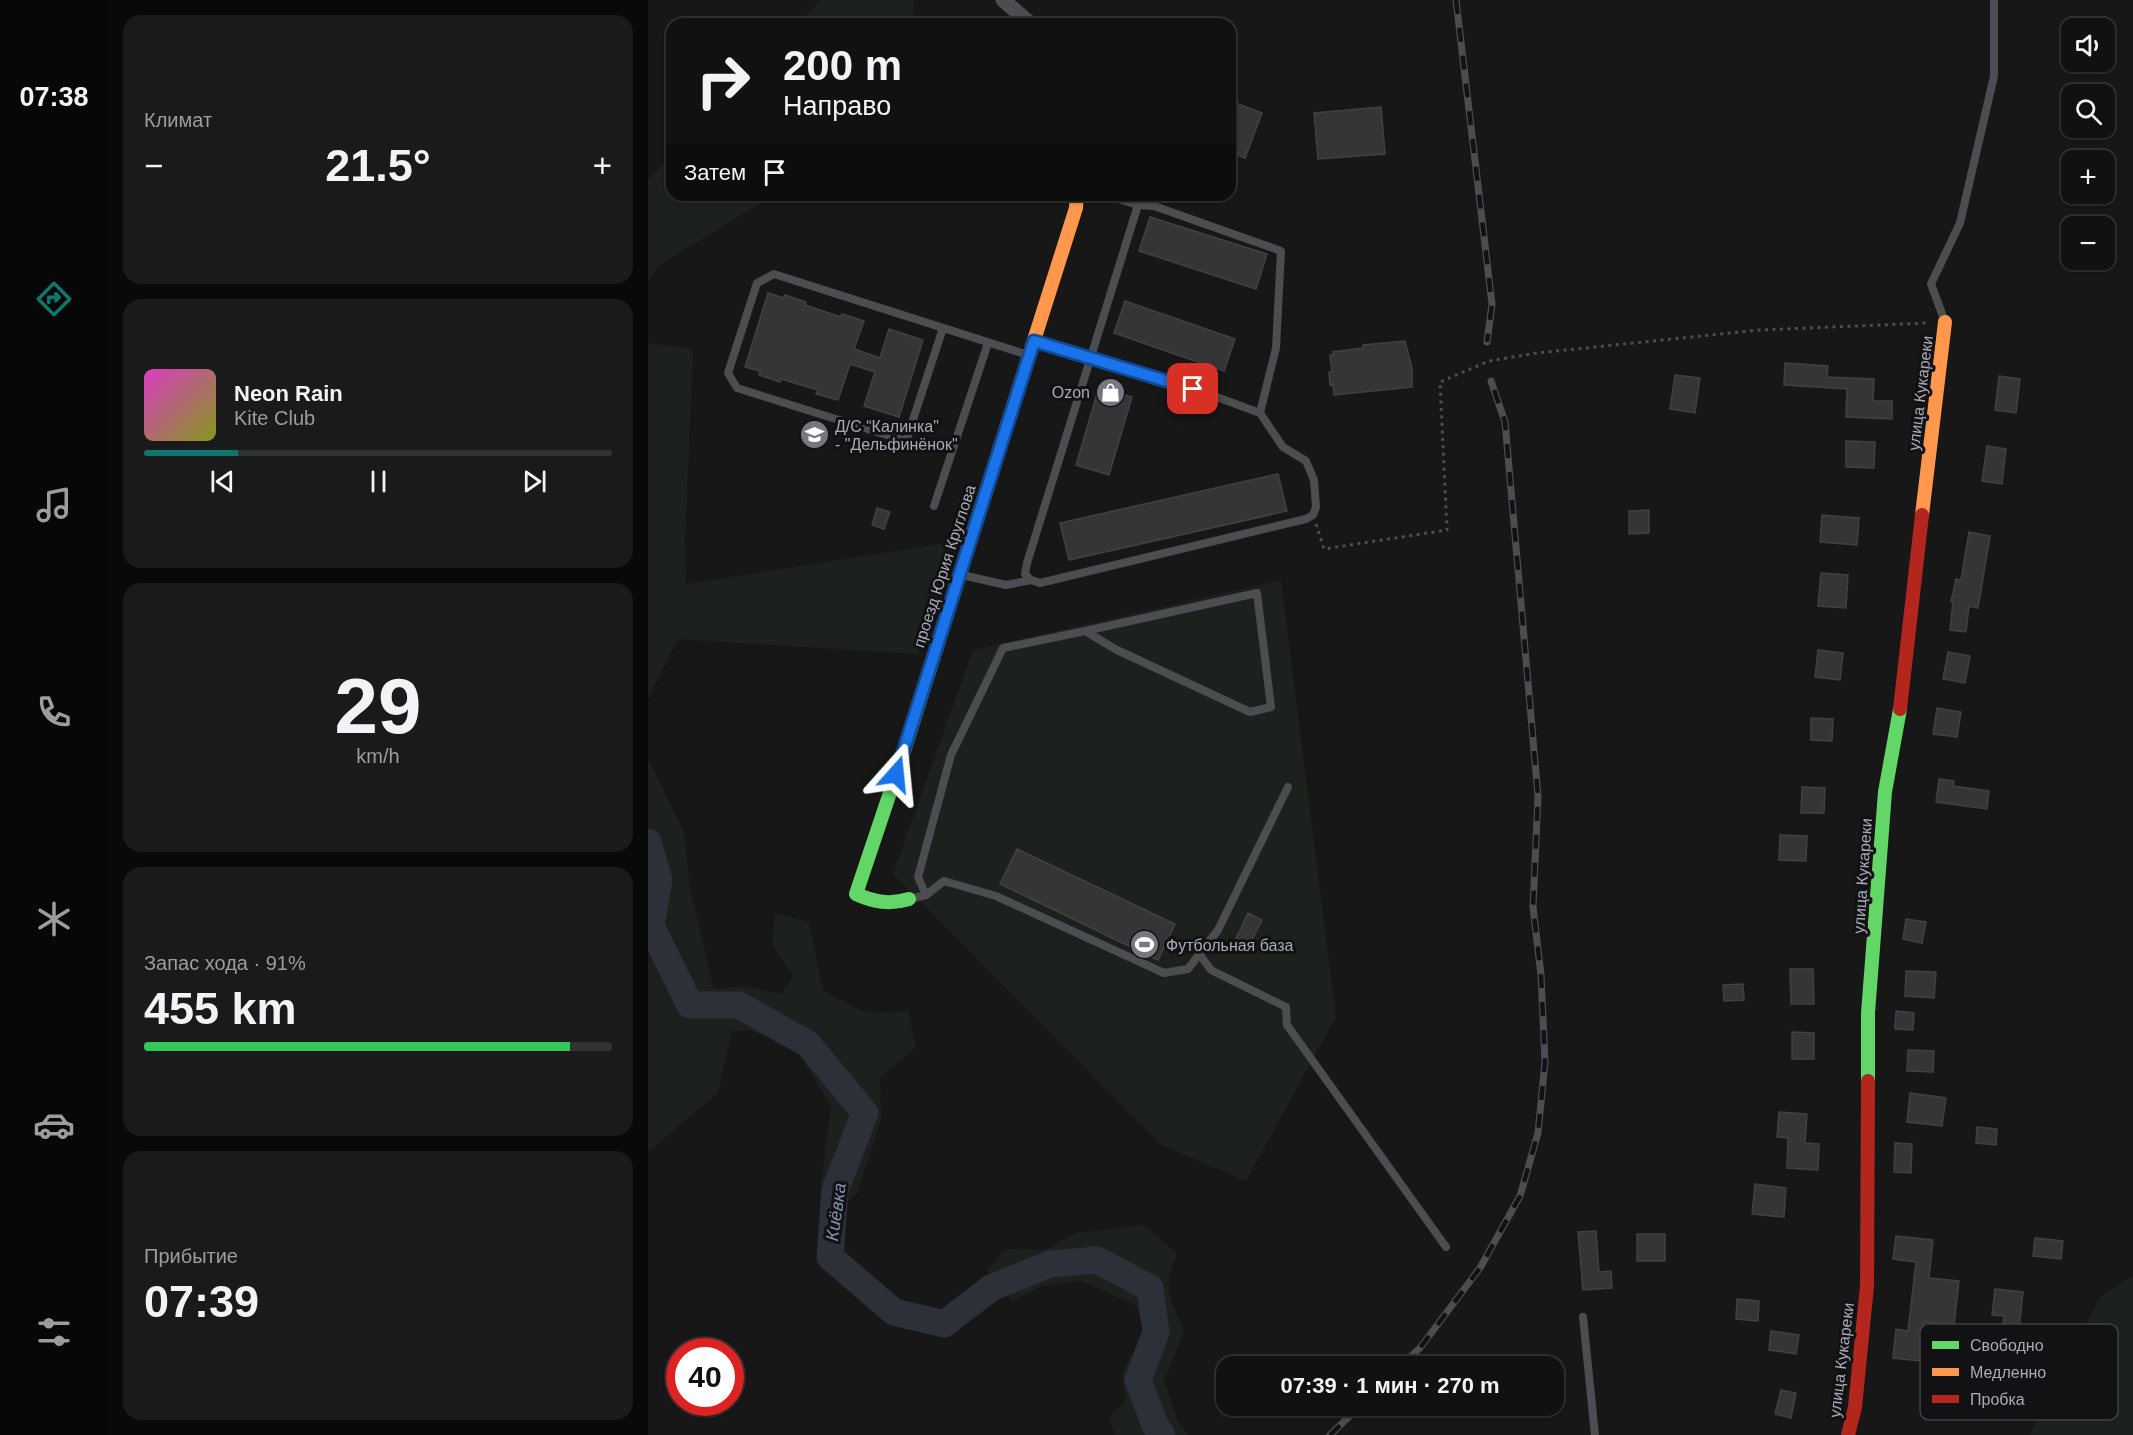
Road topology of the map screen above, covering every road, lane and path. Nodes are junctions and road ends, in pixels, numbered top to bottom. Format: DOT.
graph roads {
  1 [pos="1003,0"];
  2 [pos="1994,0"];
  3 [pos="1025,18"];
  4 [pos="1077,201"];
  5 [pos="1125,201"];
  6 [pos="1138,205"];
  7 [pos="1945,322"];
  8 [pos="943,328"];
  9 [pos="1034,341"];
  10 [pos="988,343"];
  11 [pos="1029,356"];
  12 [pos="1091,357"];
  13 [pos="1260,413"];
  14 [pos="934,506"];
  15 [pos="1312,515"];
  16 [pos="960,574"];
  17 [pos="1031,580"];
  18 [pos="1085,631"];
  19 [pos="1288,787"];
  20 [pos="926,895"];
  21 [pos="909,899"];
  22 [pos="1200,955"];
  23 [pos="1446,1247"];
  24 [pos="1583,1317"];
  25 [pos="1595,1435"];
  26 [pos="1848,1435"];
  1 -- 3 [label="street"];
  2 -- 7 [label="lane"];
  4 -- 9 [label="street, проезд Юрия Круглова"];
  5 -- 6 [label="lane"];
  6 -- 12 [label="lane"];
  6 -- 13 [label="lane"];
  7 -- 15 [label="path"];
  7 -- 26 [label="street, улица Кукареки"];
  8 -- 8 [label="lane"];
  8 -- 10 [label="lane"];
  9 -- 11 [label="street, проезд Юрия Круглова"];
  9 -- 12 [label="lane"];
  10 -- 11 [label="lane"];
  10 -- 14 [label="lane"];
  11 -- 16 [label="street, проезд Юрия Круглова"];
  12 -- 13 [label="lane"];
  12 -- 17 [label="lane"];
  13 -- 15 [label="lane"];
  15 -- 17 [label="lane"];
  16 -- 17 [label="lane"];
  16 -- 21 [label="street, проезд Юрия Круглова"];
  18 -- 18 [label="lane"];
  18 -- 20 [label="lane"];
  19 -- 22 [label="lane"];
  20 -- 21 [label="lane"];
  20 -- 22 [label="lane"];
  22 -- 23 [label="lane"];
  24 -- 25 [label="lane"];
}
